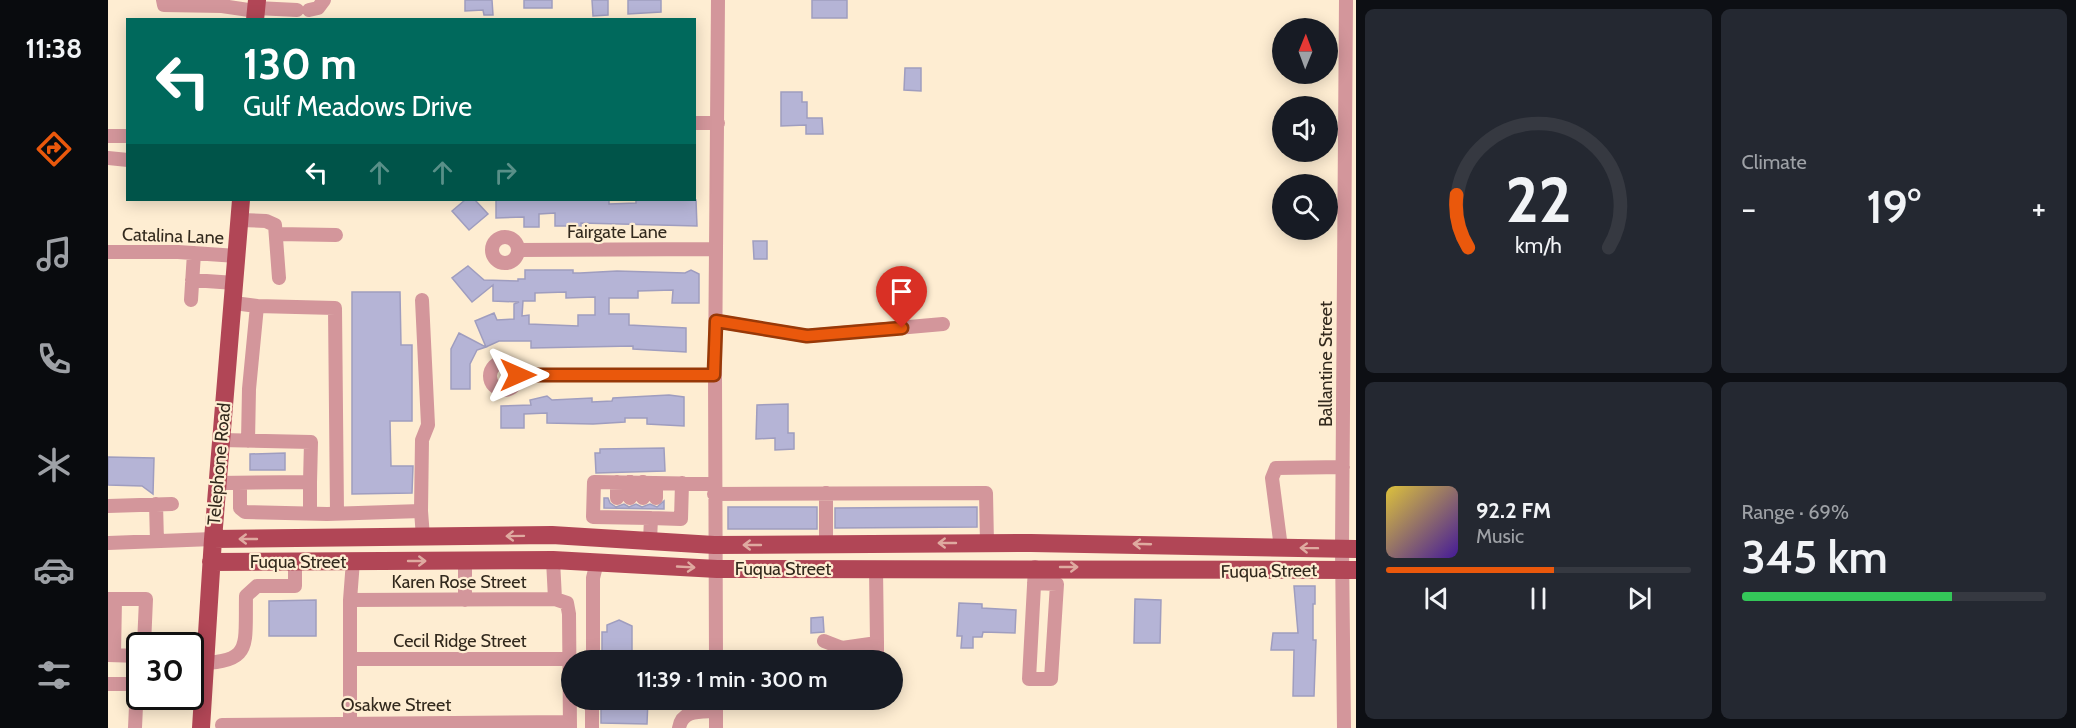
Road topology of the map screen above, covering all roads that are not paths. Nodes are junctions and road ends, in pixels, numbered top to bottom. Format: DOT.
graph roads {
  1 [pos="164,0"];
  2 [pos="324,0"];
  3 [pos="718,0"];
  4 [pos="1346,0"];
  5 [pos="222,3"];
  6 [pos="256,10"];
  7 [pos="1351,45"];
  8 [pos="696,123"];
  9 [pos="718,123"];
  10 [pos="108,136"];
  11 [pos="126,136"];
  12 [pos="1351,139"];
  13 [pos="108,158"];
  14 [pos="126,160"];
  15 [pos="241,201"];
  16 [pos="240,220"];
  17 [pos="277,234"];
  18 [pos="336,235"];
  19 [pos="716,249"];
  20 [pos="518,250"];
  21 [pos="108,252"];
  22 [pos="194,253"];
  23 [pos="237,256"];
  24 [pos="279,278"];
  25 [pos="192,280"];
  26 [pos="235,283"];
  27 [pos="191,300"];
  28 [pos="422,300"];
  29 [pos="234,303"];
  30 [pos="257,306"];
  31 [pos="1350,307"];
  32 [pos="716,321"];
  33 [pos="943,324"];
  34 [pos="518,375"];
  35 [pos="714,375"];
  36 [pos="227,376"];
  37 [pos="249,389"];
  38 [pos="222,440"];
  39 [pos="248,441"];
  40 [pos="311,442"];
  41 [pos="336,442"];
  42 [pos="1350,450"];
  43 [pos="1343,467"];
  44 [pos="310,482"];
  45 [pos="637,482"];
  46 [pos="218,483"];
  47 [pos="240,483"];
  48 [pos="682,483"];
  49 [pos="714,489"];
  50 [pos="826,494"];
  51 [pos="156,504"];
  52 [pos="172,504"];
  53 [pos="108,506"];
  54 [pos="637,509"];
  55 [pos="421,511"];
  56 [pos="292,513"];
  57 [pos="310,514"];
  58 [pos="332,514"];
  59 [pos="552,535"];
  60 [pos="328,536"];
  61 [pos="293,537"];
  62 [pos="388,537"];
  63 [pos="423,537"];
  64 [pos="213,539"];
  65 [pos="157,541"];
  66 [pos="651,541"];
  67 [pos="108,543"];
  68 [pos="987,543"];
  69 [pos="1031,543"];
  70 [pos="826,544"];
  71 [pos="876,544"];
  72 [pos="714,545"];
  73 [pos="1184,546"];
  74 [pos="1272,548"];
  75 [pos="1349,549"];
  76 [pos="554,560"];
  77 [pos="353,561"];
  78 [pos="388,561"];
  79 [pos="465,561"];
  80 [pos="211,562"];
  81 [pos="295,562"];
  82 [pos="597,562"];
  83 [pos="717,568"];
  84 [pos="876,568"];
  85 [pos="1349,570"];
  86 [pos="1184,571"];
  87 [pos="1035,575"];
  88 [pos="111,599"];
  89 [pos="350,600"];
  90 [pos="465,600"];
  91 [pos="561,601"];
  92 [pos="145,632"];
  93 [pos="202,632"];
  94 [pos="1350,633"];
  95 [pos="824,641"];
  96 [pos="877,643"];
  97 [pos="569,650"];
  98 [pos="593,650"];
  99 [pos="716,650"];
  100 [pos="877,650"];
  101 [pos="111,655"];
  102 [pos="126,656"];
  103 [pos="350,659"];
  104 [pos="561,659"];
  105 [pos="204,664"];
  106 [pos="126,683"];
  107 [pos="108,684"];
  108 [pos="136,710"];
  109 [pos="200,710"];
  110 [pos="570,710"];
  111 [pos="592,710"];
  112 [pos="701,710"];
  113 [pos="716,710"];
  114 [pos="350,724"];
  115 [pos="222,725"];
  116 [pos="446,725"];
  117 [pos="570,725"];
  118 [pos="135,728"];
  119 [pos="201,728"];
  120 [pos="592,728"];
  121 [pos="679,728"];
  122 [pos="716,728"];
  123 [pos="1344,728"];
  1 -- 5 [label="street"];
  2 -- 6 [label="street"];
  3 -- 9 [label="street"];
  4 -- 7 [label="street, Ballantine Street"];
  5 -- 6 [label="street"];
  7 -- 12 [label="street, Ballantine Street"];
  8 -- 9 [label="street"];
  9 -- 19 [label="street"];
  10 -- 11 [label="street"];
  12 -- 31 [label="street, Ballantine Street"];
  13 -- 14 [label="street"];
  15 -- 16 [label="main road, Telephone Road"];
  16 -- 17 [label="street"];
  16 -- 23 [label="main road, Telephone Road"];
  17 -- 18 [label="street"];
  17 -- 24 [label="street"];
  19 -- 20 [label="street, Fairgate Lane"];
  19 -- 32 [label="street"];
  21 -- 22 [label="street, Catalina Lane"];
  22 -- 23 [label="street, Catalina Lane"];
  22 -- 25 [label="street"];
  23 -- 26 [label="main road, Telephone Road"];
  25 -- 26 [label="street"];
  25 -- 27 [label="street"];
  26 -- 29 [label="main road, Telephone Road"];
  28 -- 55 [label="street"];
  29 -- 30 [label="street"];
  29 -- 36 [label="main road, Telephone Road"];
  30 -- 37 [label="street"];
  30 -- 41 [label="street"];
  31 -- 42 [label="street, Ballantine Street"];
  32 -- 33 [label="street"];
  32 -- 35 [label="street"];
  34 -- 35 [label="street"];
  35 -- 49 [label="street"];
  36 -- 37 [label="street"];
  36 -- 38 [label="main road, Telephone Road"];
  37 -- 39 [label="street"];
  38 -- 39 [label="street"];
  38 -- 46 [label="main road, Telephone Road"];
  39 -- 40 [label="street"];
  40 -- 41 [label="street"];
  40 -- 44 [label="street"];
  41 -- 58 [label="street"];
  42 -- 43 [label="street, Ballantine Street"];
  43 -- 74 [label="street"];
  43 -- 75 [label="street, Ballantine Street"];
  44 -- 47 [label="street"];
  44 -- 57 [label="street"];
  45 -- 48 [label="street"];
  45 -- 54 [label="street"];
  45 -- 54 [label="street"];
  45 -- 54 [label="street"];
  46 -- 47 [label="street"];
  46 -- 64 [label="main road, Telephone Road"];
  47 -- 56 [label="street"];
  48 -- 49 [label="street"];
  48 -- 54 [label="street"];
  49 -- 50 [label="street"];
  49 -- 72 [label="street"];
  50 -- 68 [label="street"];
  50 -- 70 [label="street"];
  51 -- 52 [label="street"];
  51 -- 53 [label="street"];
  51 -- 65 [label="street"];
  54 -- 66 [label="street"];
  55 -- 58 [label="street"];
  55 -- 63 [label="street"];
  56 -- 57 [label="street"];
  56 -- 61 [label="street"];
  57 -- 58 [label="street"];
  58 -- 60 [label="street"];
  59 -- 63 [label="main road, Fuqua Street, one-way"];
  59 -- 66 [label="main road, Fuqua Street"];
  59 -- 76 [label="main road"];
  60 -- 61 [label="main road, Fuqua Street"];
  60 -- 62 [label="main road, Fuqua Street"];
  61 -- 64 [label="main road, Fuqua Street, one-way"];
  62 -- 63 [label="main road, Fuqua Street"];
  62 -- 78 [label="main road"];
  64 -- 65 [label="street"];
  64 -- 80 [label="main road, Telephone Road"];
  65 -- 67 [label="street"];
  66 -- 72 [label="main road, Fuqua Street"];
  68 -- 69 [label="main road, Fuqua Street"];
  68 -- 71 [label="main road, Fuqua Street, one-way"];
  73 -- 69 [label="main road, Fuqua Street, one-way"];
  69 -- 87 [label="main road"];
  70 -- 71 [label="main road, Fuqua Street"];
  70 -- 72 [label="main road, Fuqua Street, one-way"];
  71 -- 84 [label="main road"];
  72 -- 83 [label="street"];
  73 -- 74 [label="main road, Fuqua Street"];
  73 -- 86 [label="main road"];
  75 -- 74 [label="main road, Fuqua Street, one-way"];
  75 -- 85 [label="street, Ballantine Street"];
  76 -- 79 [label="main road, Fuqua Street"];
  76 -- 82 [label="main road, Fuqua Street"];
  76 -- 91 [label="street"];
  77 -- 78 [label="main road, Fuqua Street"];
  77 -- 81 [label="main road, Fuqua Street"];
  77 -- 89 [label="street"];
  78 -- 79 [label="main road, Fuqua Street, one-way"];
  79 -- 90 [label="street"];
  80 -- 81 [label="main road, Fuqua Street"];
  80 -- 93 [label="main road, Telephone Road"];
  81 -- 105 [label="street"];
  82 -- 83 [label="main road, Fuqua Street, one-way"];
  82 -- 98 [label="street"];
  83 -- 84 [label="main road, Fuqua Street"];
  83 -- 99 [label="street"];
  84 -- 87 [label="main road, Fuqua Street"];
  84 -- 96 [label="street"];
  85 -- 86 [label="main road, Fuqua Street"];
  85 -- 94 [label="street, Ballantine Street"];
  87 -- 86 [label="main road, Fuqua Street, one-way"];
  87 -- 87 [label="street"];
  88 -- 92 [label="street"];
  88 -- 101 [label="street"];
  89 -- 90 [label="street, Karen Rose Street"];
  89 -- 103 [label="street"];
  90 -- 91 [label="street, Karen Rose Street"];
  91 -- 97 [label="street"];
  94 -- 123 [label="street, Ballantine Street"];
  95 -- 96 [label="street"];
  96 -- 100 [label="street"];
  101 -- 102 [label="street"];
  103 -- 104 [label="street, Cecil Ridge Street"];
  103 -- 114 [label="street"];
  106 -- 107 [label="street"];
  108 -- 118 [label="street"];
  109 -- 119 [label="main road, Telephone Road"];
  110 -- 117 [label="street"];
  111 -- 120 [label="street"];
  112 -- 121 [label="street"];
  113 -- 122 [label="street"];
  114 -- 115 [label="street, Osakwe Street"];
  114 -- 116 [label="street, Osakwe Street"];
  116 -- 117 [label="street, Osakwe Street"];
}
